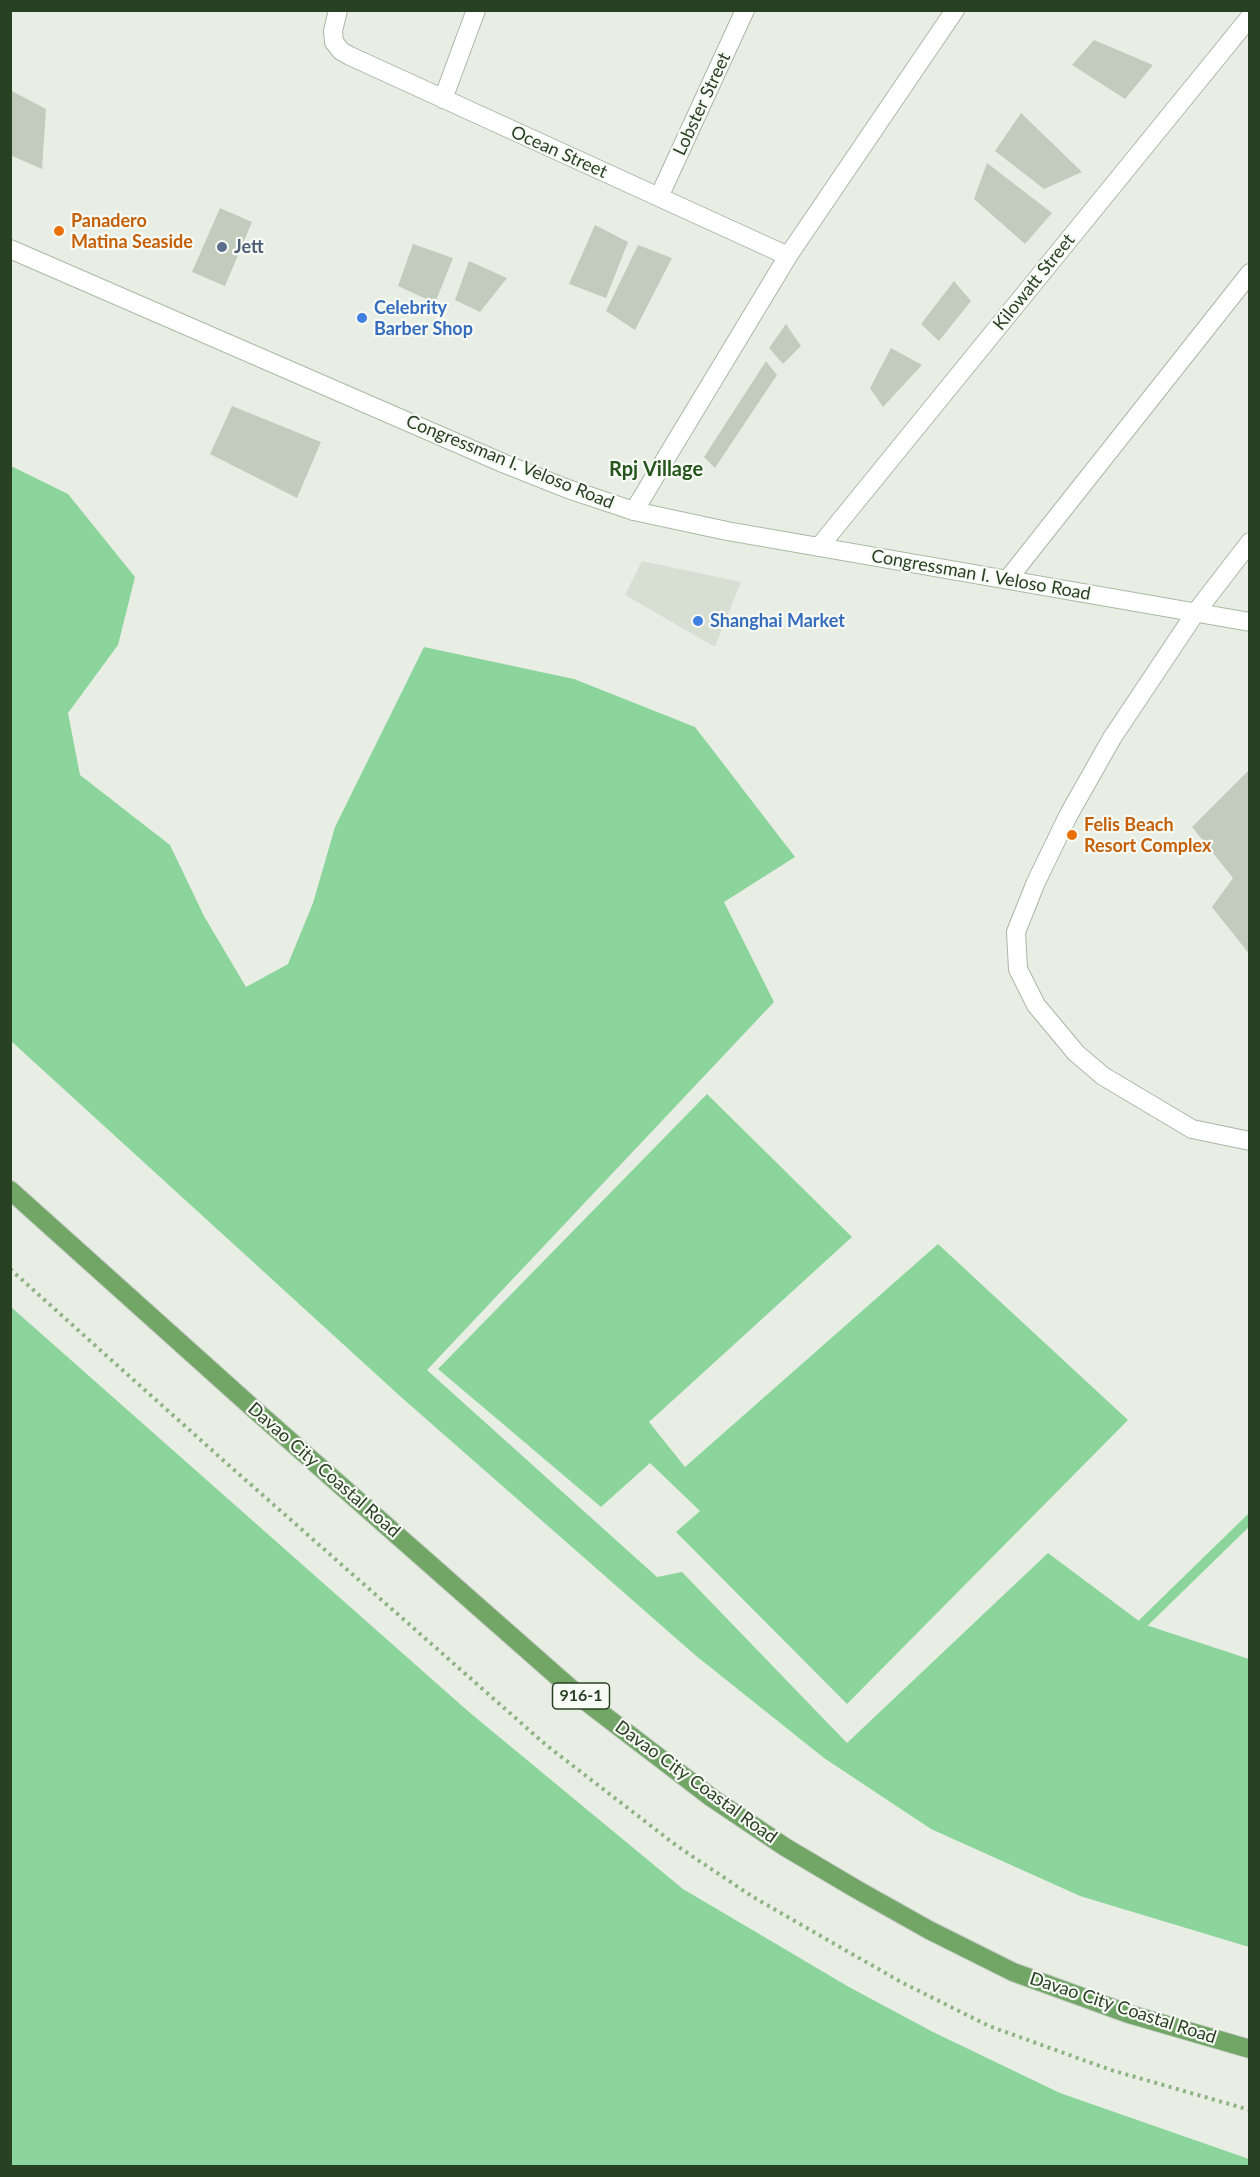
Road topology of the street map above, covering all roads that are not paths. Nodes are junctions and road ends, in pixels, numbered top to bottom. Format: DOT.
graph roads {
  1 [pos="338,10"];
  2 [pos="476,10"];
  3 [pos="955,10"];
  4 [pos="742,12"];
  5 [pos="1250,17"];
  6 [pos="443,99"];
  7 [pos="659,197"];
  8 [pos="10,249"];
  9 [pos="788,256"];
  10 [pos="1250,273"];
  11 [pos="634,511"];
  12 [pos="1250,542"];
  13 [pos="819,547"];
  14 [pos="1008,579"];
  15 [pos="1196,612"];
  16 [pos="1250,622"];
  17 [pos="1250,1140"];
  18 [pos="10,1190"];
  19 [pos="1250,2049"];
  1 -- 6 [label="street, Ocean Street"];
  2 -- 6 [label="street"];
  3 -- 9 [label="street"];
  4 -- 7 [label="street, Lobster Street"];
  5 -- 13 [label="street, Kilowatt Street"];
  6 -- 7 [label="street, Ocean Street"];
  7 -- 9 [label="street, Ocean Street"];
  8 -- 11 [label="street, Congressman I. Veloso Road"];
  9 -- 11 [label="street"];
  10 -- 14 [label="street"];
  11 -- 13 [label="street, Congressman I. Veloso Road"];
  12 -- 15 [label="street"];
  13 -- 14 [label="street, Congressman I. Veloso Road"];
  14 -- 15 [label="street, Congressman I. Veloso Road"];
  15 -- 16 [label="street, Congressman I. Veloso Road"];
  15 -- 17 [label="street"];
  18 -- 19 [label="main road, Davao City Coastal Road / 916-1"];
}
